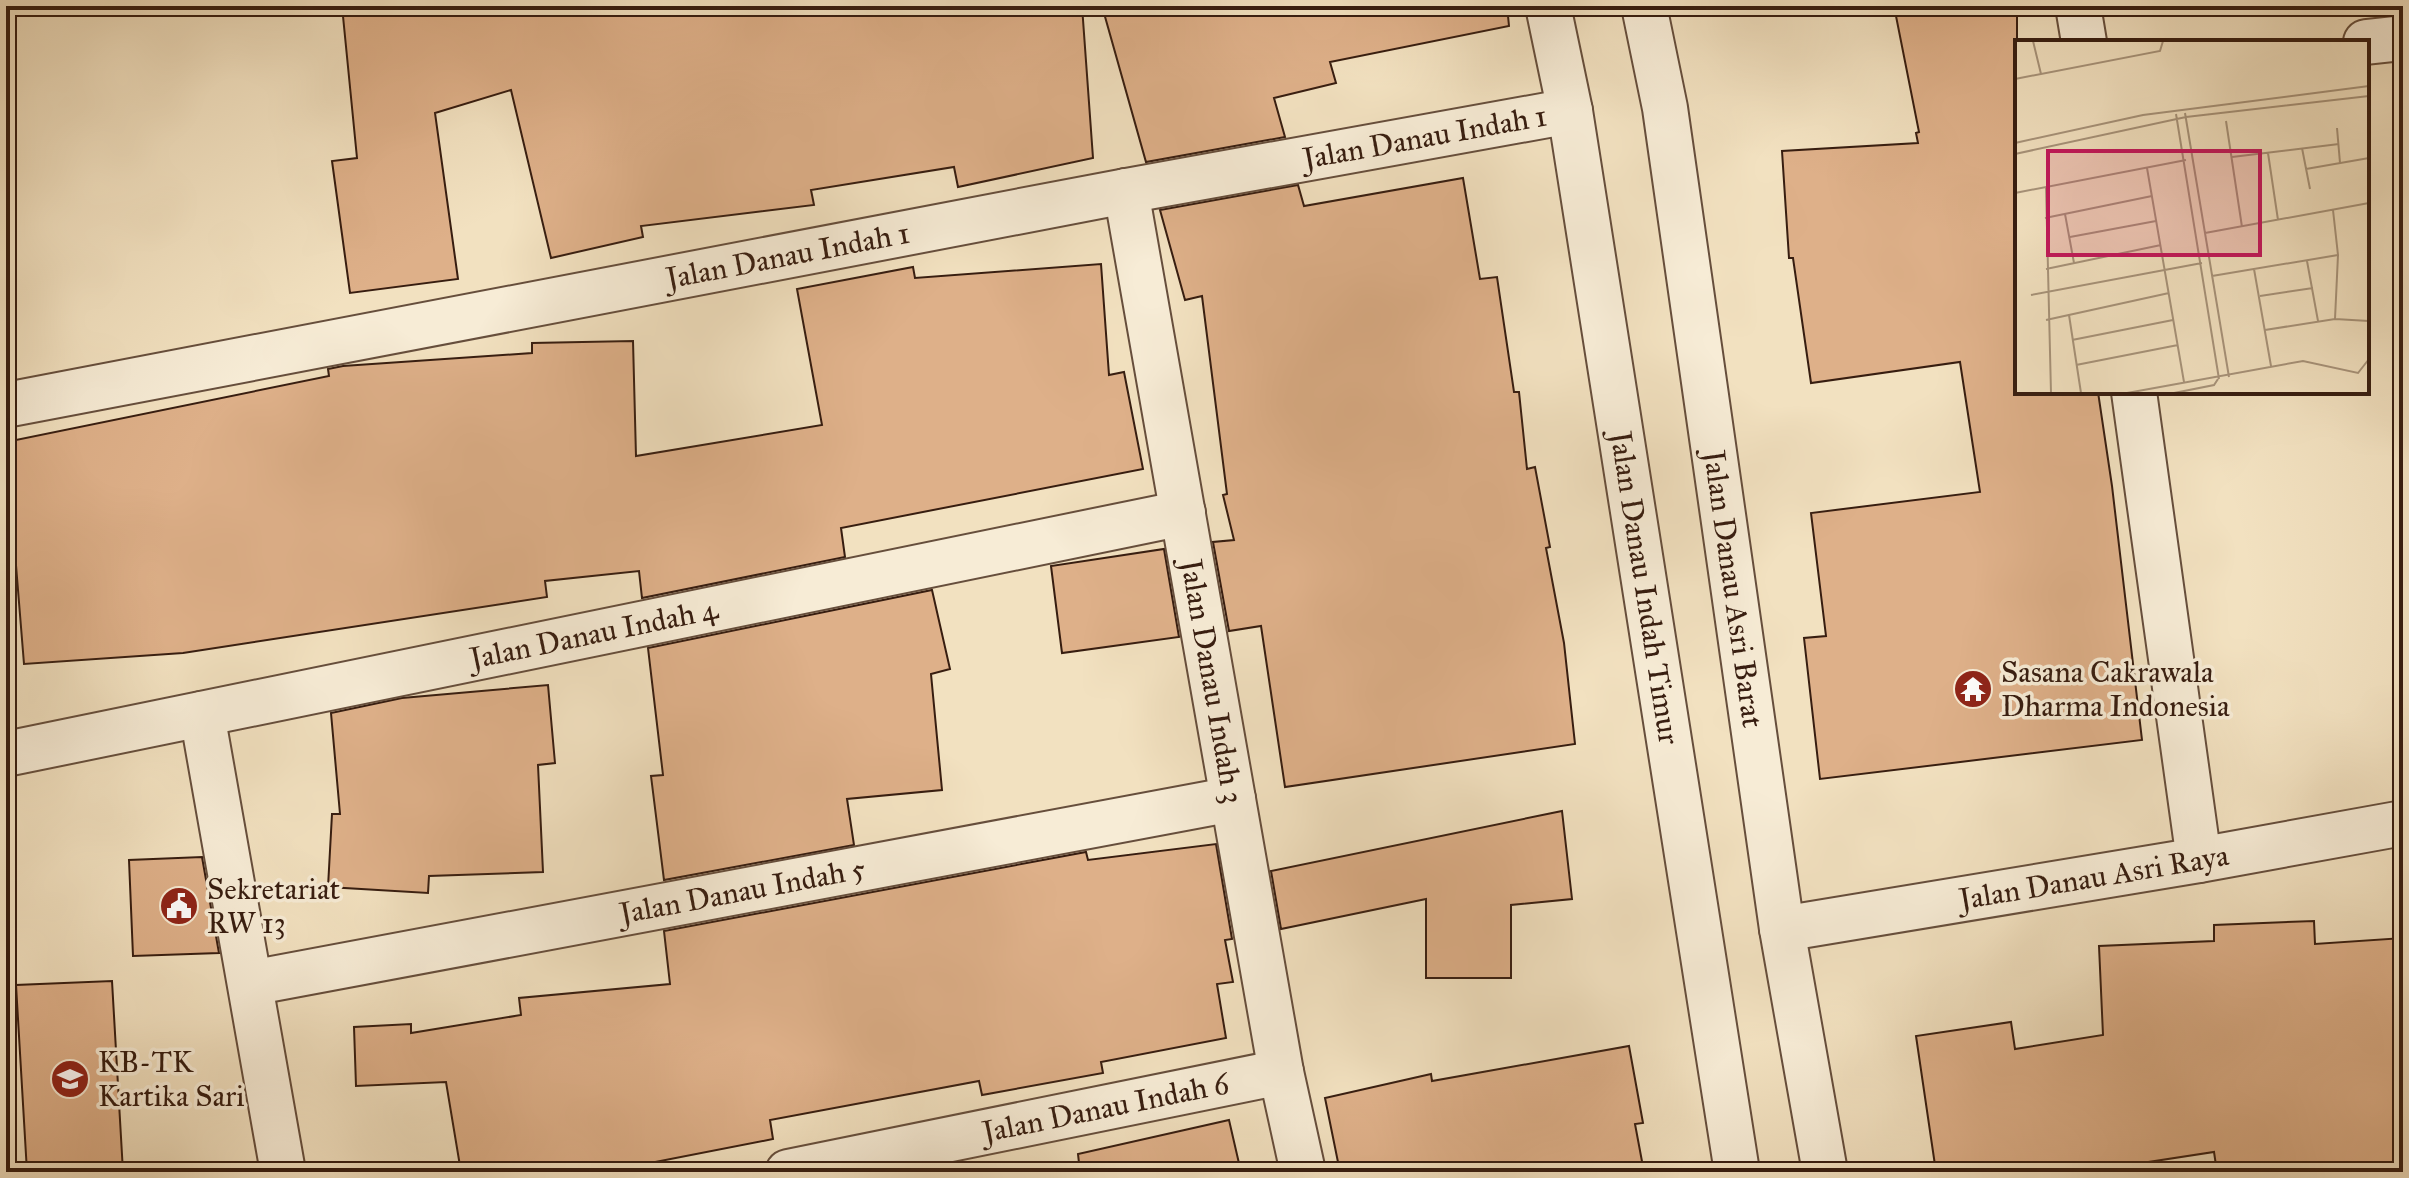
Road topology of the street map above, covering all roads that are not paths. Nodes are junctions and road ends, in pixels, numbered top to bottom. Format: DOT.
graph roads {
  1 [pos="1548,6"];
  2 [pos="1644,6"];
  3 [pos="2078,6"];
  4 [pos="2403,38"];
  5 [pos="2084,40"];
  6 [pos="2369,42"];
  7 [pos="1570,111"];
  8 [pos="1126,191"];
  9 [pos="2134,394"];
  10 [pos="6,405"];
  11 [pos="1183,513"];
  12 [pos="202,714"];
  13 [pos="6,754"];
  14 [pos="1233,799"];
  15 [pos="2403,823"];
  16 [pos="2199,860"];
  17 [pos="1782,929"];
  18 [pos="251,983"];
  19 [pos="1281,1072"];
  20 [pos="283,1172"];
  21 [pos="788,1172"];
  22 [pos="1303,1172"];
  23 [pos="1737,1172"];
  24 [pos="1825,1172"];
  1 -- 7 [label="street, Jalan Danau Indah Timur"];
  2 -- 17 [label="street, Jalan Danau Asri Barat"];
  3 -- 5 [label="street"];
  4 -- 6 [label="street"];
  7 -- 8 [label="street, Jalan Danau Indah 1"];
  7 -- 23 [label="street, Jalan Danau Indah Timur"];
  8 -- 10 [label="street, Jalan Danau Indah 1"];
  8 -- 11 [label="street, Jalan Danau Indah 3"];
  9 -- 16 [label="street"];
  11 -- 12 [label="street, Jalan Danau Indah 4"];
  11 -- 14 [label="street, Jalan Danau Indah 3"];
  12 -- 13 [label="street, Jalan Danau Indah 4"];
  12 -- 18 [label="street"];
  14 -- 18 [label="street, Jalan Danau Indah 5"];
  14 -- 19 [label="street, Jalan Danau Indah 3"];
  15 -- 16 [label="street, Jalan Danau Asri Raya"];
  16 -- 17 [label="street, Jalan Danau Asri Raya"];
  17 -- 24 [label="street, Jalan Danau Asri Barat"];
  18 -- 20 [label="street"];
  19 -- 21 [label="street, Jalan Danau Indah 6"];
  19 -- 22 [label="street, Jalan Danau Indah 3"];
}
